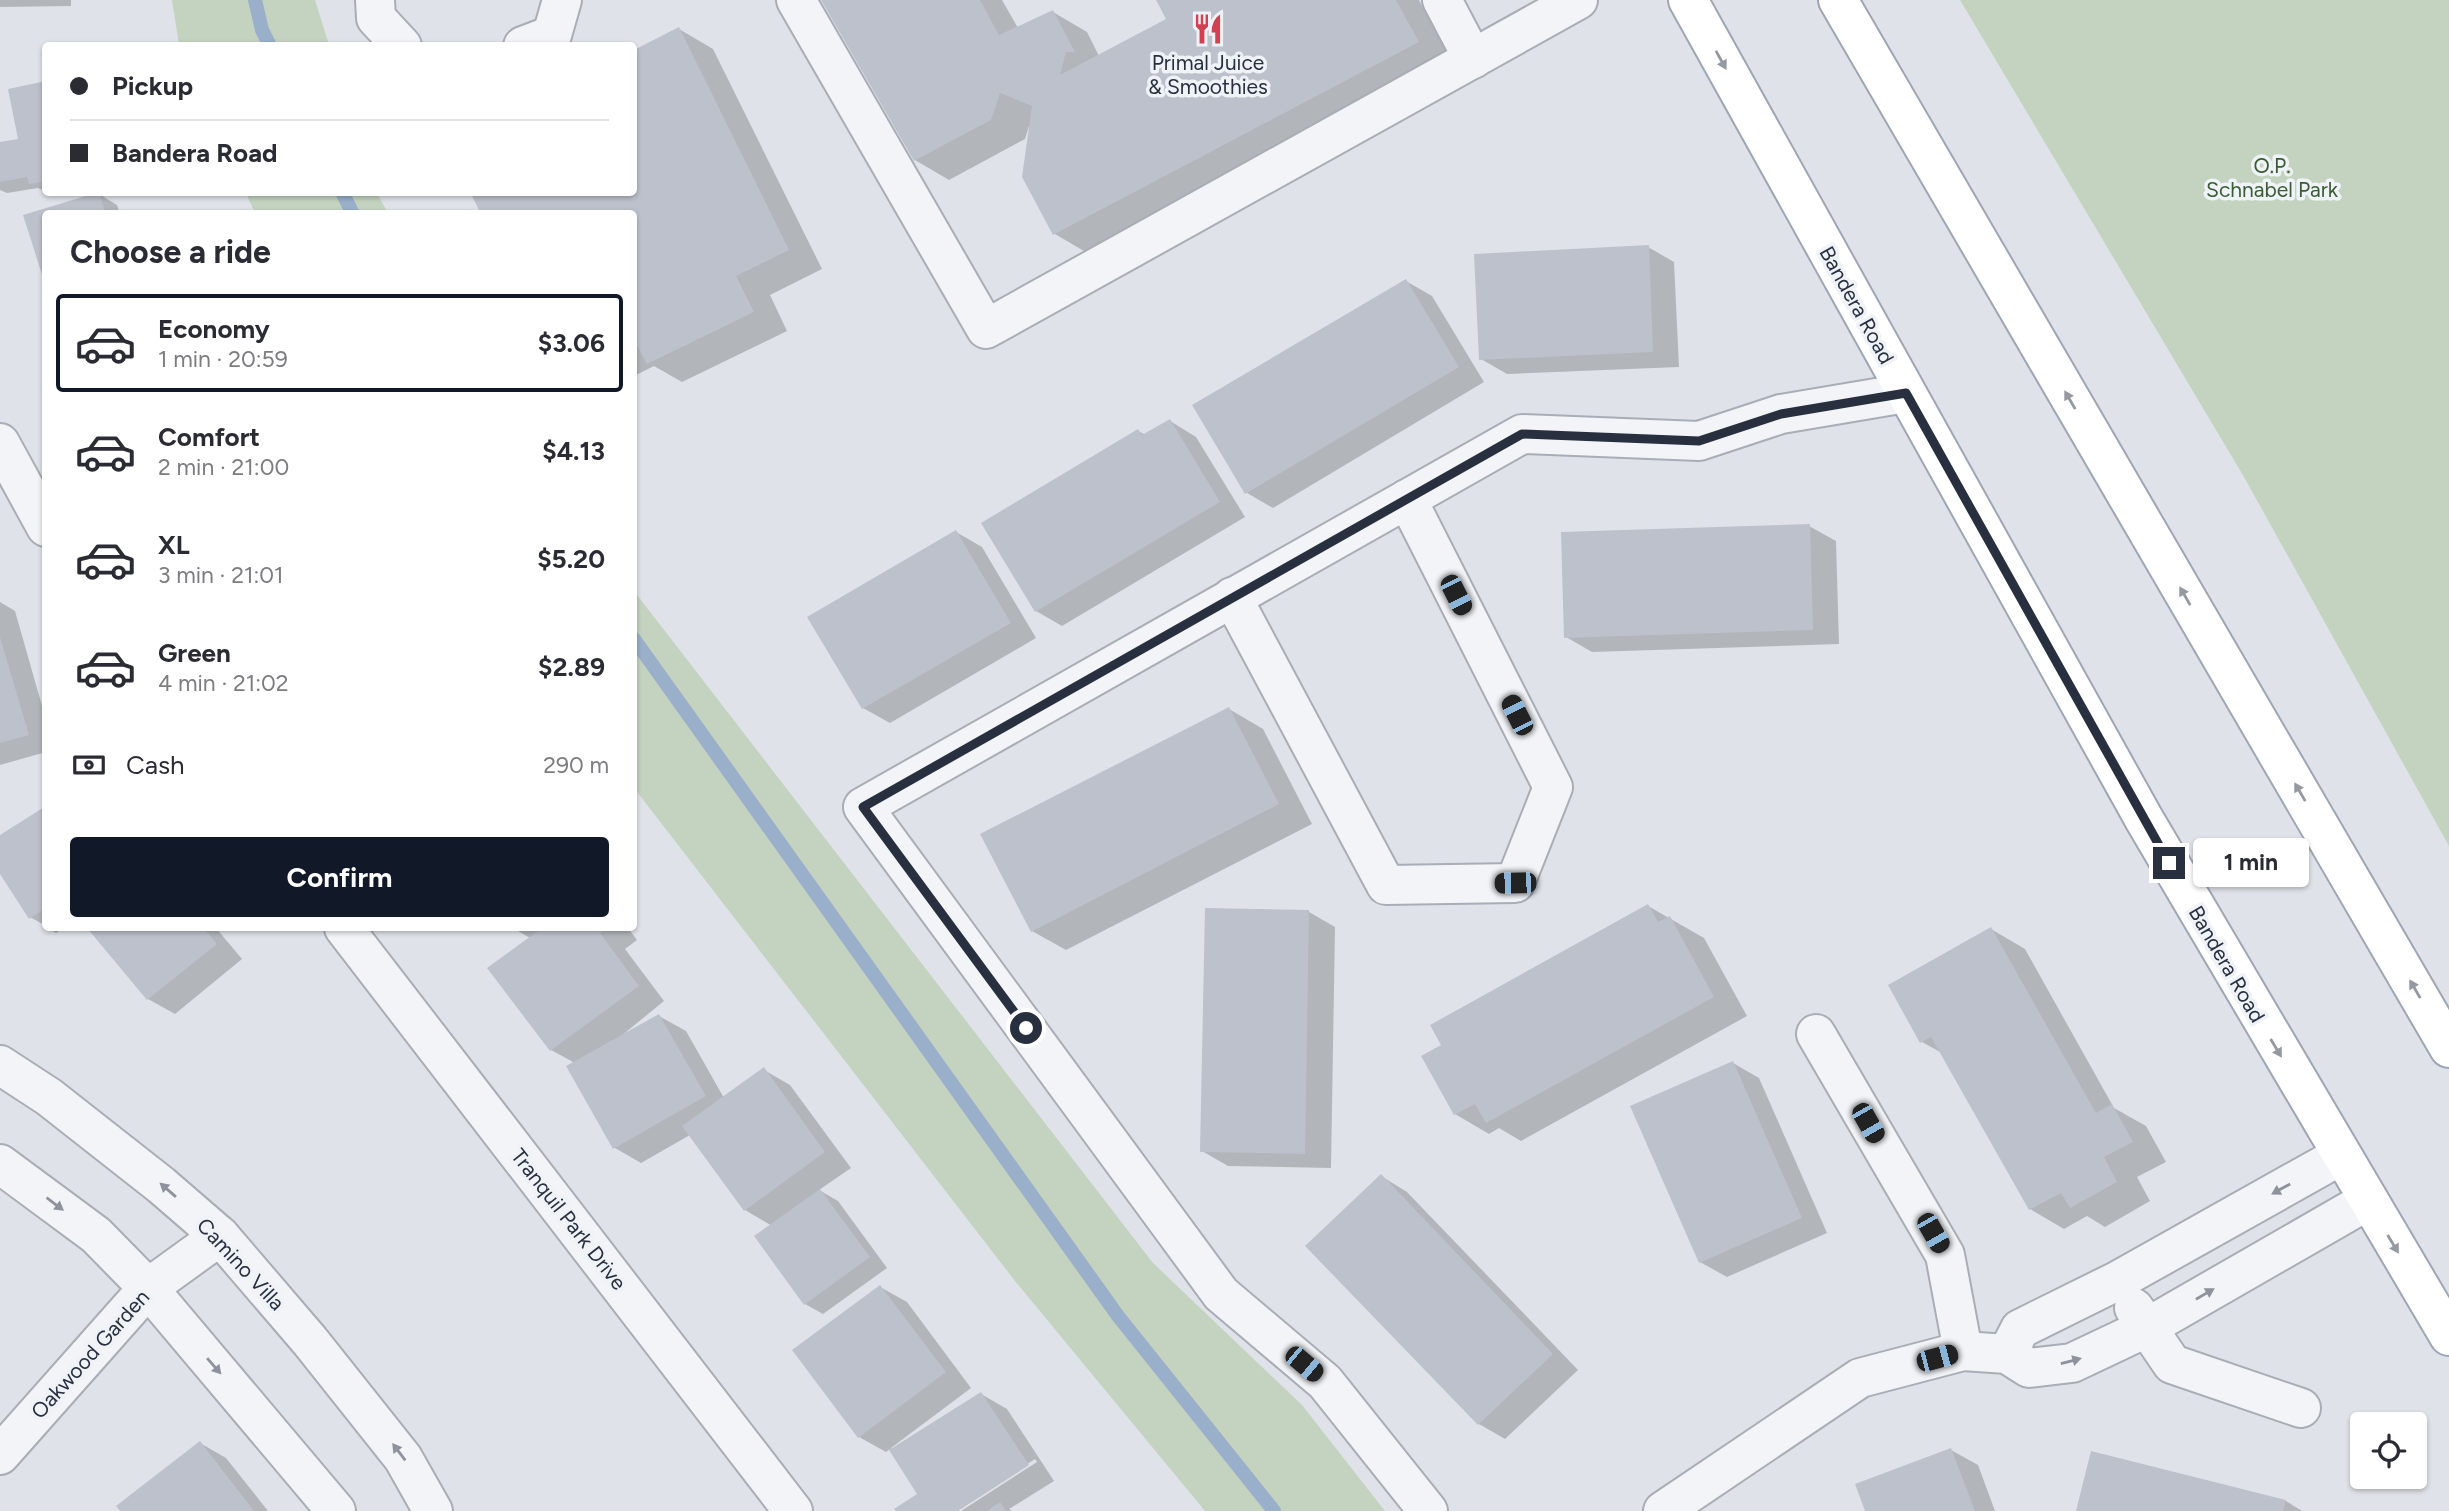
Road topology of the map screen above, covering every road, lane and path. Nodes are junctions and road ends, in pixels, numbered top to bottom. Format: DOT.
graph roads {
  1 [pos="375,0"];
  2 [pos="562,0"];
  3 [pos="796,0"];
  4 [pos="1442,0"];
  5 [pos="1578,0"];
  6 [pos="1688,0"];
  7 [pos="1838,0"];
  8 [pos="398,42"];
  9 [pos="535,42"];
  10 [pos="1473,59"];
  11 [pos="1906,393"];
  12 [pos="0,443"];
  13 [pos="1407,499"];
  14 [pos="42,520"];
  15 [pos="1232,597"];
  16 [pos="347,931"];
  17 [pos="1816,1034"];
  18 [pos="2449,1048"];
  19 [pos="0,1065"];
  20 [pos="2340,1156"];
  21 [pos="0,1164"];
  22 [pos="2367,1201"];
  23 [pos="220,1236"];
  24 [pos="2118,1281"];
  25 [pos="148,1288"];
  26 [pos="2146,1328"];
  27 [pos="2449,1336"];
  28 [pos="1963,1351"];
  29 [pos="2007,1354"];
  30 [pos="2301,1408"];
  31 [pos="0,1455"];
  32 [pos="336,1511"];
  33 [pos="433,1511"];
  34 [pos="793,1511"];
  35 [pos="1428,1511"];
  36 [pos="1663,1511"];
  1 -- 8 [label="street"];
  2 -- 9 [label="street"];
  3 -- 10 [label="street"];
  4 -- 10 [label="street"];
  5 -- 10 [label="street"];
  6 -- 11 [label="main road, Bandera Road, one-way"];
  18 -- 7 [label="main road, one-way"];
  11 -- 13 [label="street"];
  11 -- 20 [label="main road, Bandera Road, one-way"];
  12 -- 14 [label="street"];
  13 -- 15 [label="street"];
  13 -- 15 [label="street"];
  15 -- 35 [label="street"];
  16 -- 34 [label="street, Tranquil Park Drive"];
  17 -- 28 [label="street"];
  23 -- 19 [label="street, Camino Villa, one-way"];
  20 -- 22 [label="main road, Bandera Road"];
  20 -- 24 [label="street, one-way"];
  21 -- 25 [label="street, one-way"];
  26 -- 22 [label="street, one-way"];
  22 -- 27 [label="main road, Bandera Road, one-way"];
  23 -- 25 [label="street, Oakwood Garden"];
  33 -- 23 [label="street, Camino Villa, one-way"];
  24 -- 26 [label="street"];
  24 -- 29 [label="street"];
  25 -- 31 [label="street, Oakwood Garden"];
  25 -- 32 [label="street, one-way"];
  29 -- 26 [label="street, one-way"];
  26 -- 30 [label="street"];
  28 -- 29 [label="street"];
  28 -- 36 [label="street"];
}
